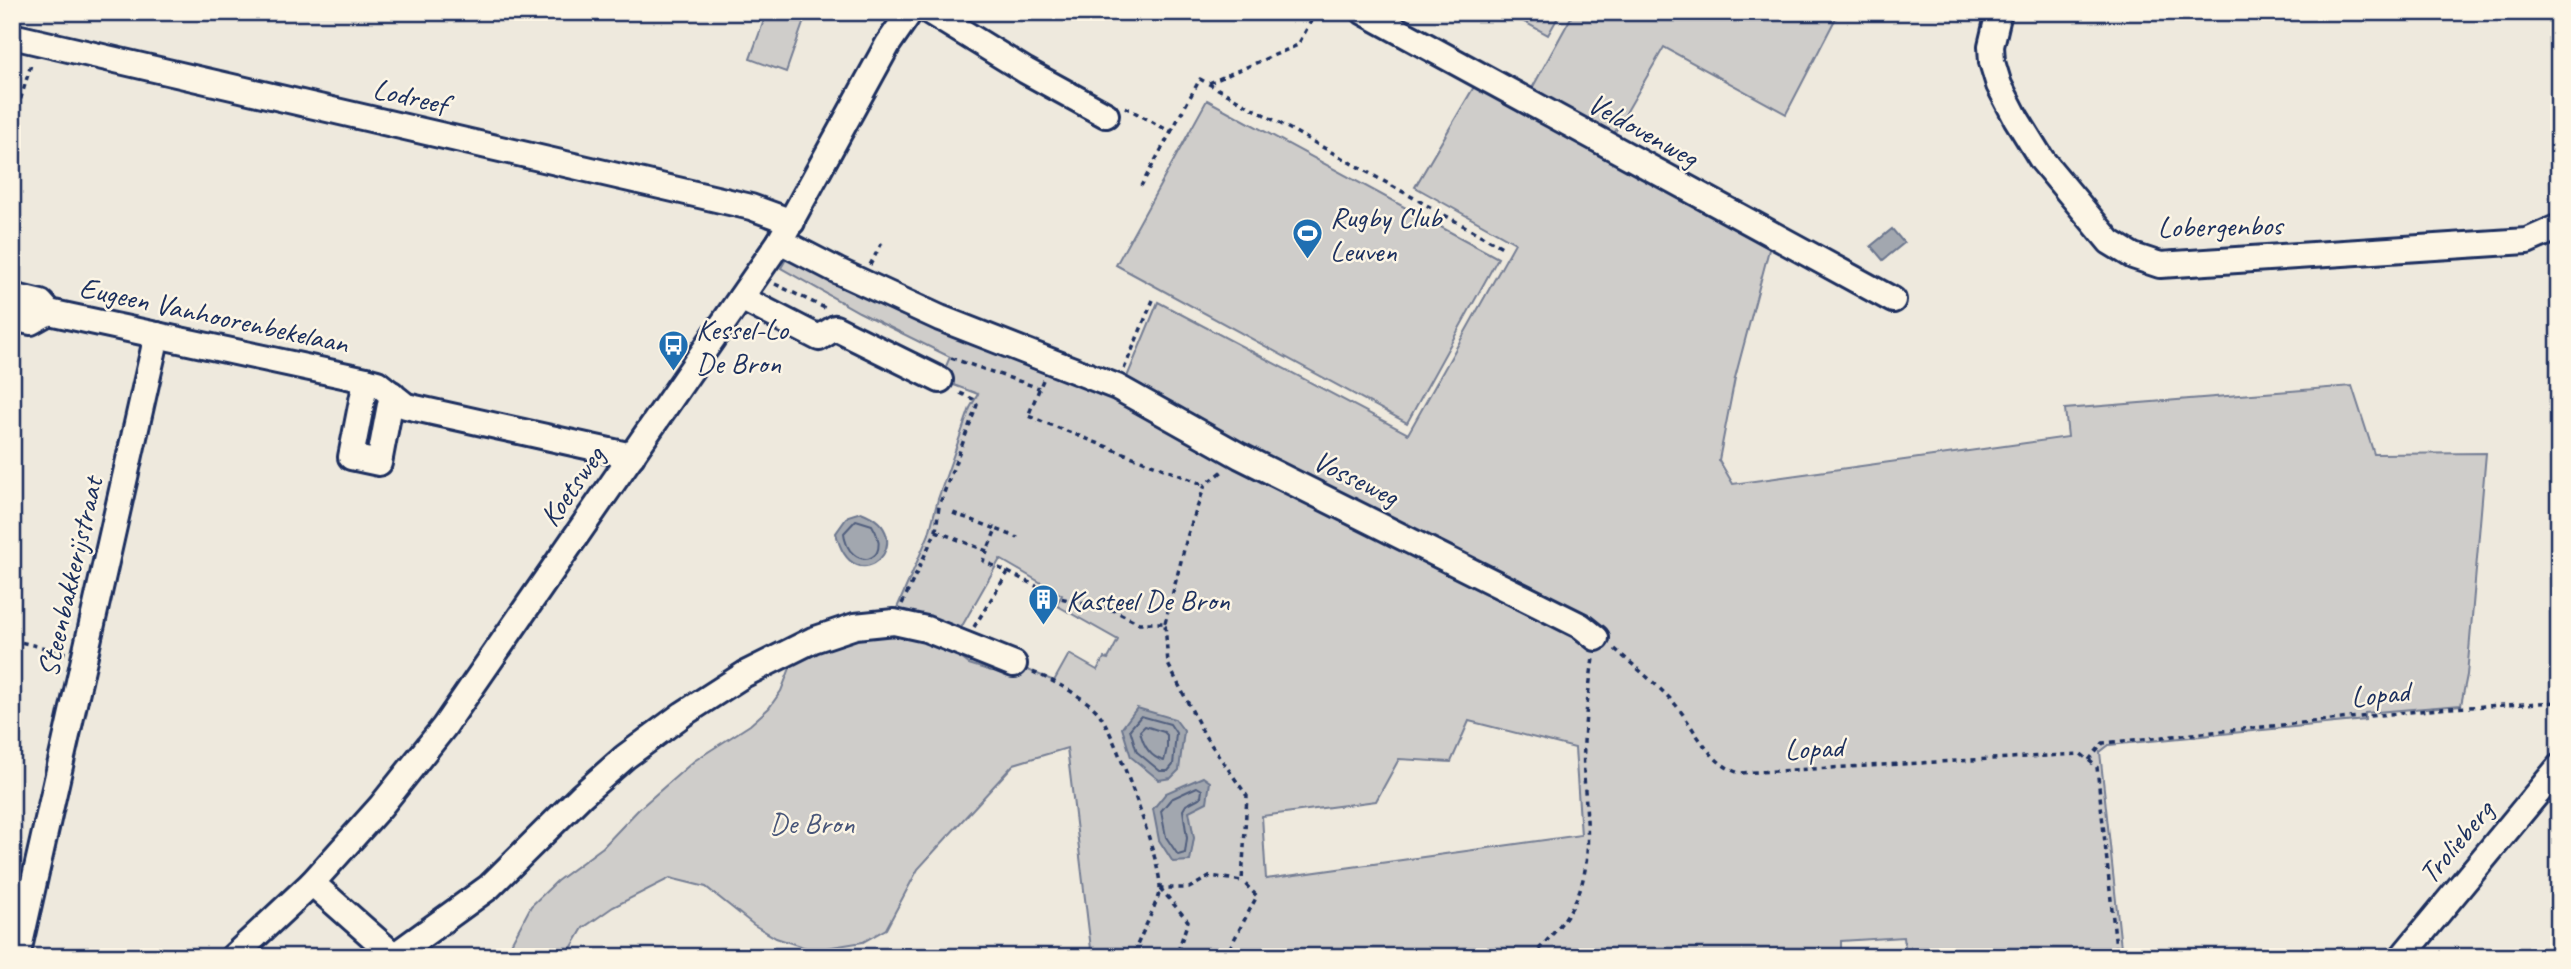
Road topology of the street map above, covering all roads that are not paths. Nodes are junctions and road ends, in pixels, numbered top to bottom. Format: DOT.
graph roads {
  1 [pos="909,12"];
  2 [pos="930,12"];
  3 [pos="1364,12"];
  4 [pos="1999,12"];
  5 [pos="12,36"];
  6 [pos="1106,115"];
  7 [pos="2559,227"];
  8 [pos="786,232"];
  9 [pos="12,296"];
  10 [pos="741,298"];
  11 [pos="1893,300"];
  12 [pos="49,312"];
  13 [pos="12,318"];
  14 [pos="157,335"];
  15 [pos="366,380"];
  16 [pos="940,380"];
  17 [pos="392,394"];
  18 [pos="632,456"];
  19 [pos="1596,638"];
  20 [pos="1014,664"];
  21 [pos="2559,767"];
  22 [pos="312,883"];
  23 [pos="17,957"];
  24 [pos="233,957"];
  25 [pos="2402,957"];
  1 -- 8 [label="street, Koetsweg"];
  2 -- 6 [label="street"];
  3 -- 11 [label="street, Veldovenweg"];
  4 -- 7 [label="street, Lobergenbos"];
  5 -- 8 [label="street, Lodreef"];
  8 -- 10 [label="street, Koetsweg"];
  8 -- 19 [label="street, Vosseweg"];
  9 -- 12 [label="street, Eugeen Vanhoorenbekelaan"];
  10 -- 16 [label="street"];
  10 -- 18 [label="street, Koetsweg"];
  12 -- 13 [label="street, Eugeen Vanhoorenbekelaan"];
  12 -- 14 [label="street, Eugeen Vanhoorenbekelaan"];
  14 -- 15 [label="street, Eugeen Vanhoorenbekelaan"];
  14 -- 23 [label="street, Steenbakkerijstraat"];
  15 -- 17 [label="street, Eugeen Vanhoorenbekelaan"];
  15 -- 17 [label="street, Eugeen Vanhoorenbekelaan"];
  17 -- 18 [label="street, Eugeen Vanhoorenbekelaan"];
  18 -- 22 [label="street, Koetsweg"];
  20 -- 22 [label="street"];
  21 -- 25 [label="street, Trolieberg"];
  22 -- 24 [label="street, Koetsweg"];
}
